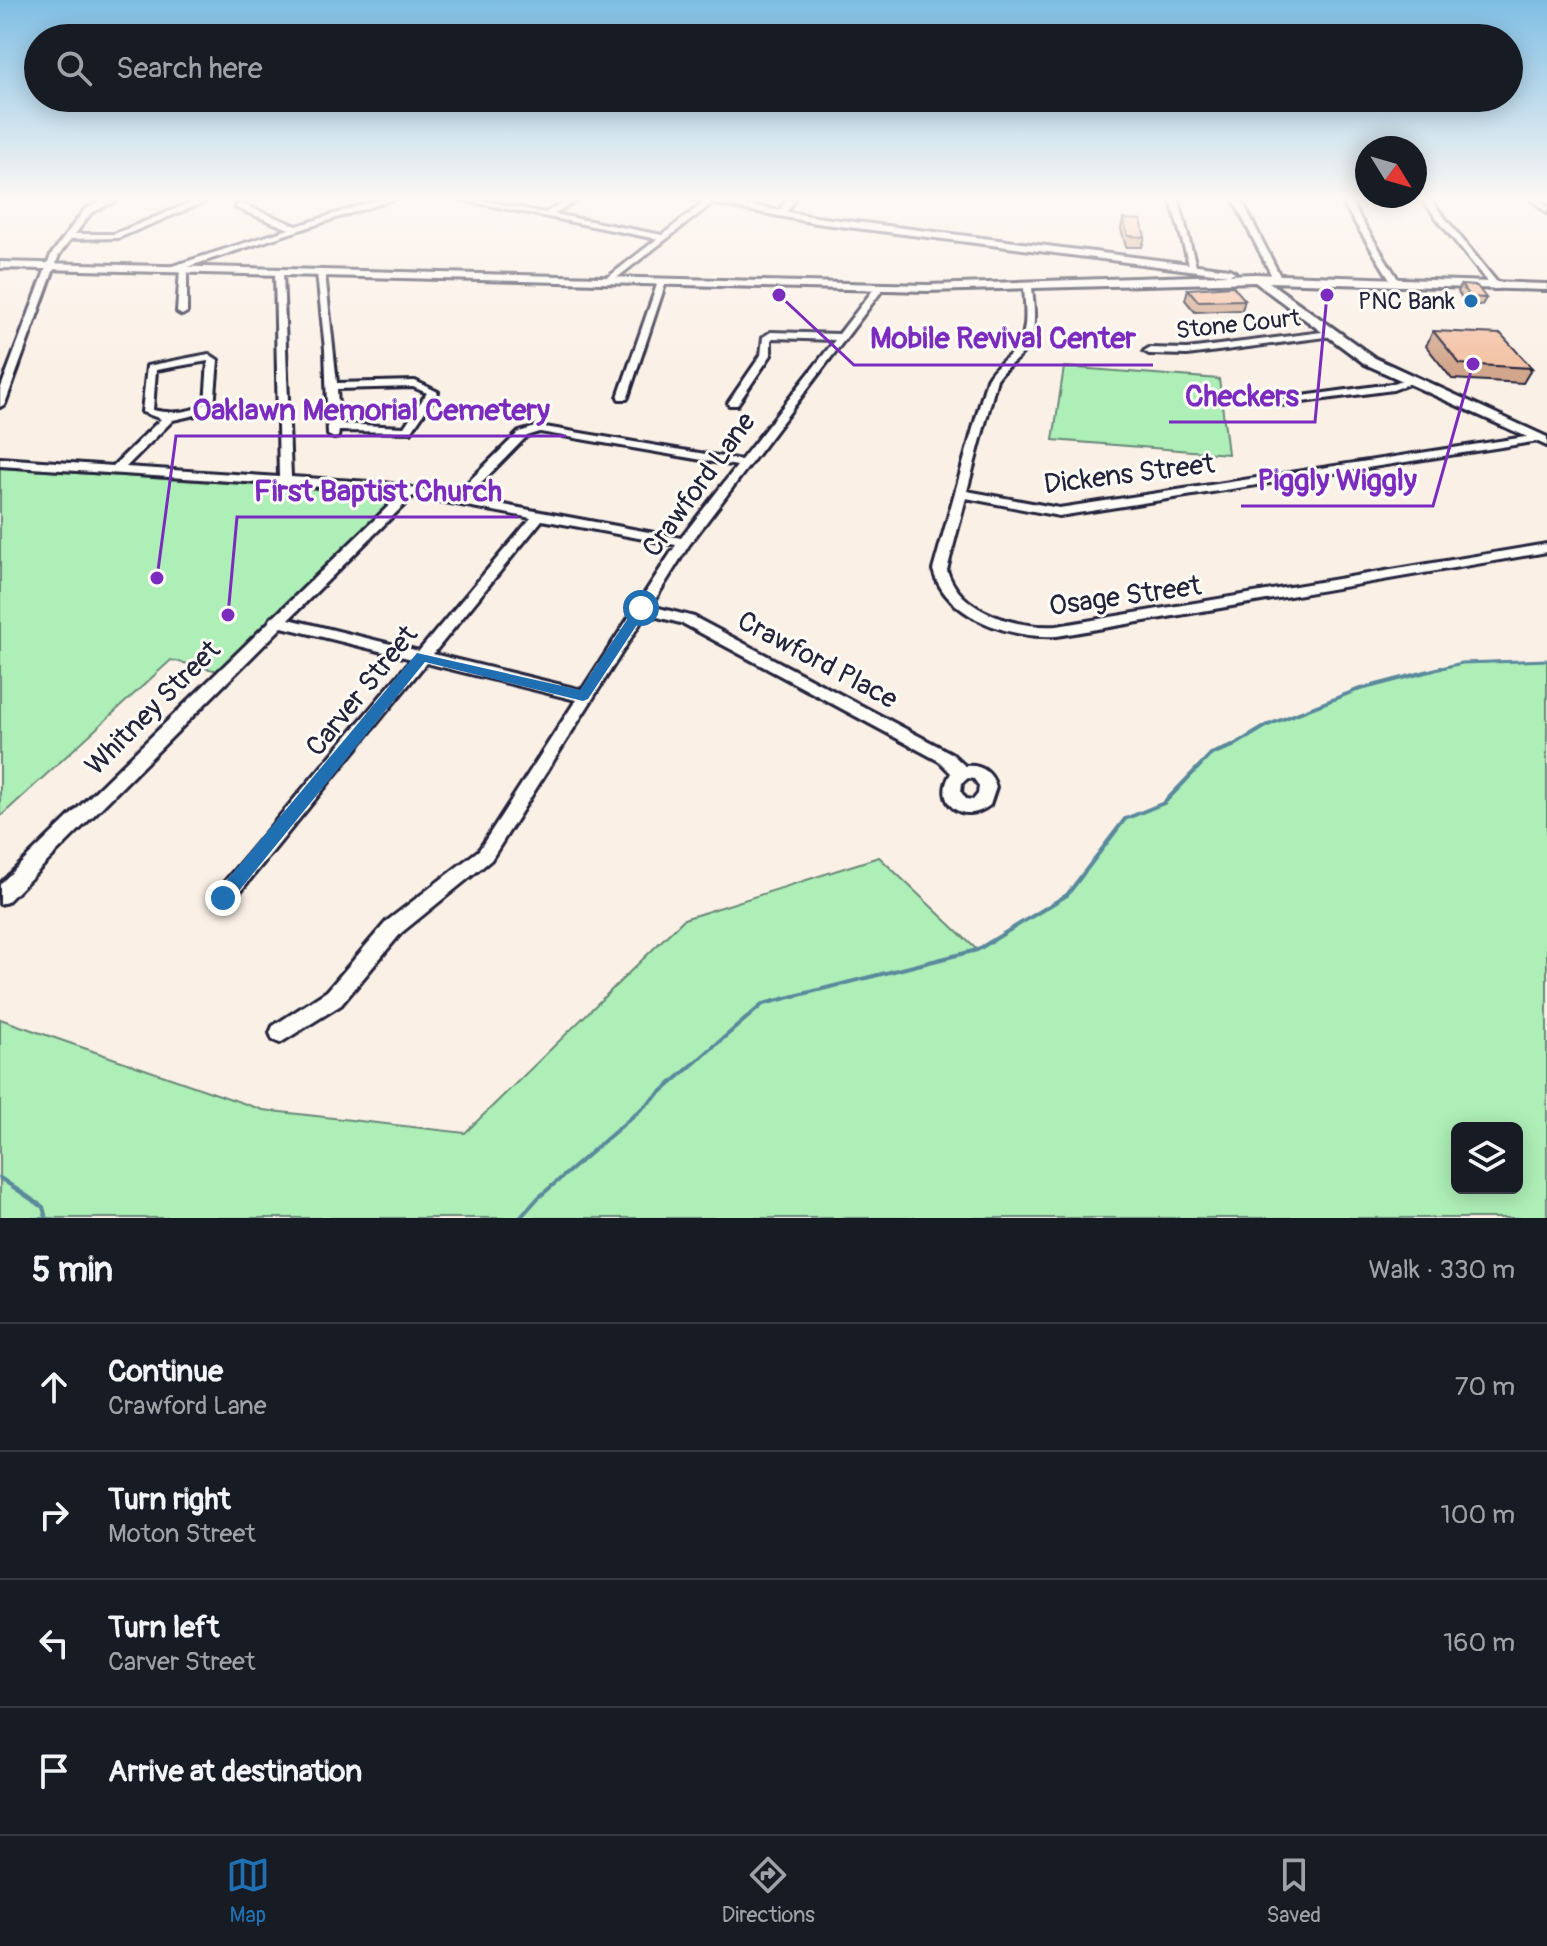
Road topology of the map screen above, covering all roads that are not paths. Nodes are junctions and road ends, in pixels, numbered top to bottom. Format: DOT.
graph roads {
  1 [pos="57,254"];
  2 [pos="223,254"];
  3 [pos="644,254"];
  4 [pos="1086,254"];
  5 [pos="1190,254"];
  6 [pos="1265,254"];
  7 [pos="1378,254"];
  8 [pos="1469,254"];
  9 [pos="0,265"];
  10 [pos="50,266"];
  11 [pos="1194,268"];
  12 [pos="178,269"];
  13 [pos="279,272"];
  14 [pos="321,273"];
  15 [pos="1255,278"];
  16 [pos="1277,278"];
  17 [pos="610,280"];
  18 [pos="1307,280"];
  19 [pos="662,282"];
  20 [pos="1397,284"];
  21 [pos="880,287"];
  22 [pos="1028,287"];
  23 [pos="1479,287"];
  24 [pos="1496,287"];
  25 [pos="1546,291"];
  26 [pos="1292,305"];
  27 [pos="182,312"];
  28 [pos="1330,334"];
  29 [pos="842,337"];
  30 [pos="1149,351"];
  31 [pos="1410,380"];
  32 [pos="332,386"];
  33 [pos="623,397"];
  34 [pos="1280,402"];
  35 [pos="733,403"];
  36 [pos="0,404"];
  37 [pos="169,417"];
  38 [pos="1543,440"];
  39 [pos="0,462"];
  40 [pos="743,464"];
  41 [pos="115,471"];
  42 [pos="285,481"];
  43 [pos="411,491"];
  44 [pos="962,494"];
  45 [pos="457,500"];
  46 [pos="539,516"];
  47 [pos="684,543"];
  48 [pos="1547,548"];
  49 [pos="641,608"];
  50 [pos="276,621"];
  51 [pos="422,657"];
  52 [pos="583,696"];
  53 [pos="962,773"];
  54 [pos="0,896"];
  55 [pos="223,898"];
  56 [pos="280,1033"];
  1 -- 10 [label="street"];
  2 -- 12 [label="street"];
  3 -- 17 [label="street"];
  4 -- 11 [label="main road"];
  5 -- 11 [label="street"];
  6 -- 16 [label="street"];
  7 -- 20 [label="street"];
  8 -- 24 [label="street"];
  9 -- 10 [label="main road"];
  10 -- 12 [label="main road"];
  10 -- 36 [label="street"];
  11 -- 15 [label="main road"];
  12 -- 13 [label="main road"];
  12 -- 27 [label="street"];
  13 -- 14 [label="main road"];
  13 -- 42 [label="street"];
  14 -- 17 [label="main road"];
  14 -- 32 [label="street"];
  15 -- 16 [label="main road"];
  15 -- 22 [label="main road"];
  15 -- 26 [label="main road"];
  16 -- 18 [label="main road"];
  17 -- 19 [label="main road"];
  18 -- 20 [label="main road"];
  18 -- 26 [label="main road"];
  19 -- 21 [label="main road"];
  19 -- 33 [label="street"];
  20 -- 23 [label="main road"];
  21 -- 22 [label="main road"];
  21 -- 29 [label="street, Crawford Lane"];
  22 -- 44 [label="street, Osage Street"];
  23 -- 24 [label="main road"];
  23 -- 25 [label="main road"];
  24 -- 25 [label="main road"];
  26 -- 28 [label="main road"];
  28 -- 30 [label="street, Stone Court"];
  28 -- 31 [label="main road"];
  29 -- 35 [label="street"];
  29 -- 40 [label="street, Crawford Lane"];
  31 -- 34 [label="street"];
  31 -- 38 [label="main road"];
  32 -- 32 [label="street"];
  37 -- 37 [label="street"];
  37 -- 41 [label="street"];
  38 -- 44 [label="street, Dickens Street"];
  39 -- 41 [label="street"];
  40 -- 45 [label="street"];
  40 -- 47 [label="street, Crawford Lane"];
  41 -- 42 [label="street"];
  42 -- 43 [label="street"];
  43 -- 45 [label="street"];
  43 -- 50 [label="street, Whitney Street"];
  44 -- 48 [label="street, Osage Street"];
  45 -- 46 [label="street"];
  46 -- 47 [label="street"];
  46 -- 51 [label="street, Carver Street"];
  47 -- 49 [label="street, Crawford Lane"];
  49 -- 52 [label="street, Crawford Lane"];
  49 -- 53 [label="street, Crawford Place"];
  50 -- 51 [label="street"];
  50 -- 54 [label="street, Whitney Street"];
  51 -- 52 [label="street"];
  51 -- 55 [label="street, Carver Street"];
  52 -- 56 [label="street, Crawford Lane"];
}
